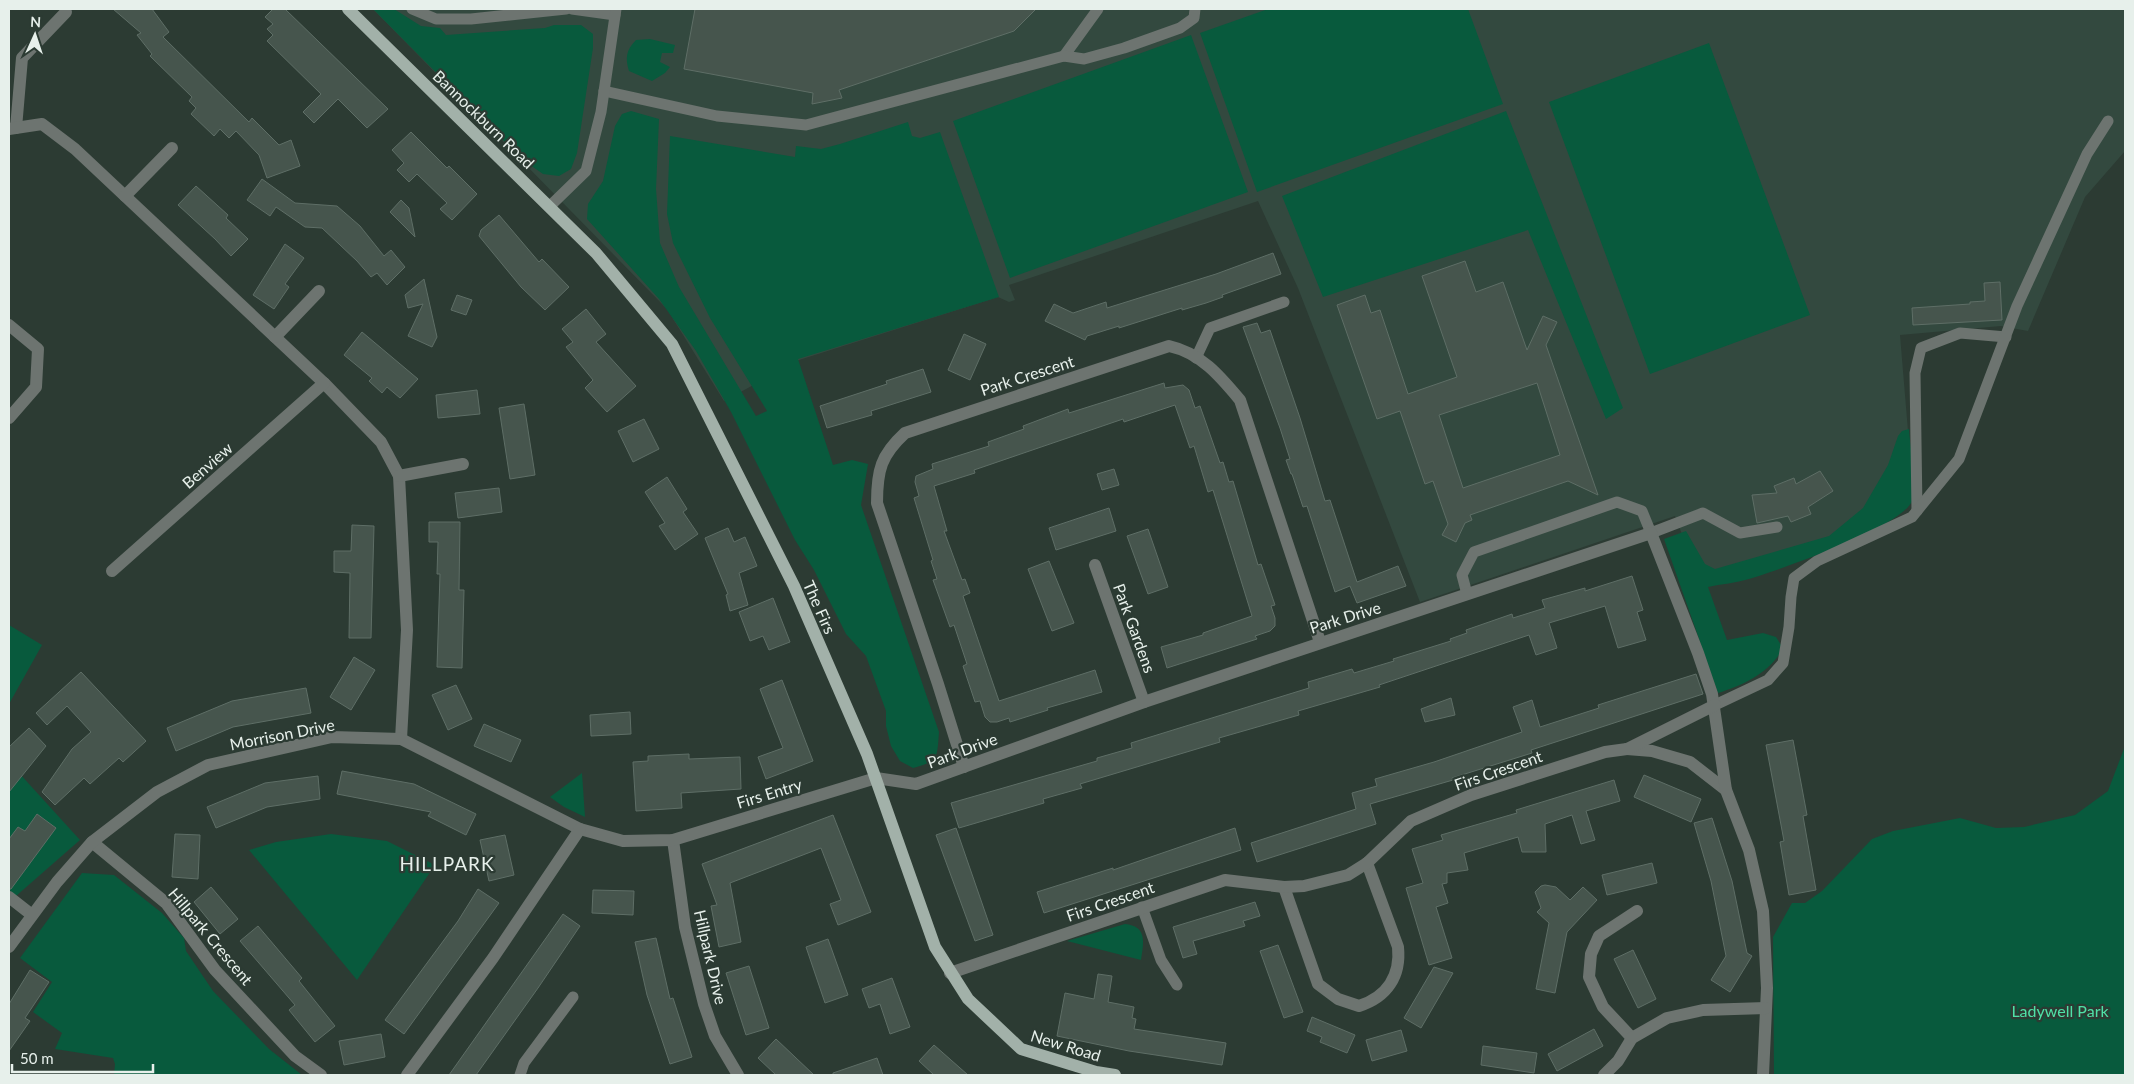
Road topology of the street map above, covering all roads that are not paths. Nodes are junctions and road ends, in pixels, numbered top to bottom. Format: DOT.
graph roads {
  1 [pos="348,9"];
  2 [pos="412,9"];
  3 [pos="566,9"];
  4 [pos="572,9"];
  5 [pos="1098,9"];
  6 [pos="1195,9"];
  7 [pos="66,12"];
  8 [pos="615,12"];
  9 [pos="1064,56"];
  10 [pos="604,90"];
  11 [pos="2108,121"];
  12 [pos="12,128"];
  13 [pos="172,148"];
  14 [pos="125,196"];
  15 [pos="550,206"];
  16 [pos="596,253"];
  17 [pos="319,291"];
  18 [pos="1284,302"];
  19 [pos="9,325"];
  20 [pos="275,337"];
  21 [pos="2006,337"];
  22 [pos="1196,358"];
  23 [pos="324,383"];
  24 [pos="9,418"];
  25 [pos="462,464"];
  26 [pos="399,476"];
  27 [pos="1917,511"];
  28 [pos="1777,527"];
  29 [pos="1651,533"];
  30 [pos="1095,565"];
  31 [pos="112,571"];
  32 [pos="1467,594"];
  33 [pos="1320,642"];
  34 [pos="1144,702"];
  35 [pos="1715,705"];
  36 [pos="401,739"];
  37 [pos="1627,749"];
  38 [pos="964,767"];
  39 [pos="876,778"];
  40 [pos="1726,790"];
  41 [pos="580,829"];
  42 [pos="672,840"];
  43 [pos="92,842"];
  44 [pos="1367,863"];
  45 [pos="1284,887"];
  46 [pos="9,897"];
  47 [pos="1142,907"];
  48 [pos="1637,911"];
  49 [pos="32,915"];
  50 [pos="9,947"];
  51 [pos="950,974"];
  52 [pos="1177,985"];
  53 [pos="573,997"];
  54 [pos="968,999"];
  55 [pos="1766,1008"];
  56 [pos="1632,1038"];
  57 [pos="321,1075"];
  58 [pos="407,1075"];
  59 [pos="520,1075"];
  60 [pos="738,1075"];
  61 [pos="1115,1075"];
  62 [pos="1604,1075"];
  63 [pos="1763,1075"];
  1 -- 15 [label="main road, Bannockburn Road"];
  2 -- 3 [label="lane"];
  4 -- 8 [label="lane"];
  5 -- 9 [label="lane"];
  6 -- 9 [label="lane"];
  7 -- 12 [label="street"];
  8 -- 10 [label="lane"];
  9 -- 10 [label="lane"];
  10 -- 15 [label="lane"];
  11 -- 21 [label="lane"];
  12 -- 14 [label="street"];
  13 -- 14 [label="street"];
  14 -- 20 [label="street"];
  15 -- 16 [label="main road, Bannockburn Road"];
  16 -- 39 [label="main road, The Firs"];
  17 -- 20 [label="street"];
  18 -- 22 [label="lane"];
  19 -- 24 [label="street"];
  20 -- 23 [label="street"];
  21 -- 27 [label="lane"];
  21 -- 27 [label="lane"];
  22 -- 33 [label="street, Park Crescent"];
  22 -- 38 [label="street, Park Crescent"];
  23 -- 26 [label="street"];
  23 -- 31 [label="street, Benview"];
  25 -- 26 [label="street"];
  26 -- 36 [label="street"];
  27 -- 35 [label="lane"];
  28 -- 29 [label="lane"];
  29 -- 32 [label="street, Park Drive"];
  29 -- 32 [label="lane"];
  29 -- 35 [label="street"];
  30 -- 34 [label="street, Park Gardens"];
  32 -- 33 [label="street, Park Drive"];
  33 -- 34 [label="street, Park Drive"];
  34 -- 38 [label="street, Park Drive"];
  35 -- 37 [label="street, Firs Crescent"];
  35 -- 40 [label="street"];
  36 -- 41 [label="street, Morrison Drive"];
  36 -- 43 [label="street, Morrison Drive"];
  37 -- 40 [label="street, Firs Crescent"];
  37 -- 44 [label="street, Firs Crescent"];
  38 -- 39 [label="street, Park Drive"];
  39 -- 42 [label="street, Firs Entry"];
  39 -- 51 [label="main road, The Firs"];
  40 -- 55 [label="street"];
  41 -- 42 [label="street, Morrison Drive"];
  41 -- 58 [label="street"];
  42 -- 60 [label="street, Hillpark Drive"];
  43 -- 49 [label="street, Morrison Drive"];
  43 -- 57 [label="street, Hillpark Crescent"];
  44 -- 45 [label="street, Firs Crescent"];
  44 -- 45 [label="street"];
  45 -- 47 [label="street, Firs Crescent"];
  46 -- 49 [label="street"];
  47 -- 51 [label="street, Firs Crescent"];
  47 -- 52 [label="lane"];
  48 -- 56 [label="street"];
  49 -- 50 [label="street, Morrison Drive"];
  51 -- 54 [label="main road, The Firs"];
  53 -- 59 [label="lane"];
  54 -- 61 [label="main road, New Road"];
  55 -- 56 [label="street"];
  55 -- 63 [label="street"];
  56 -- 62 [label="street"];
}
